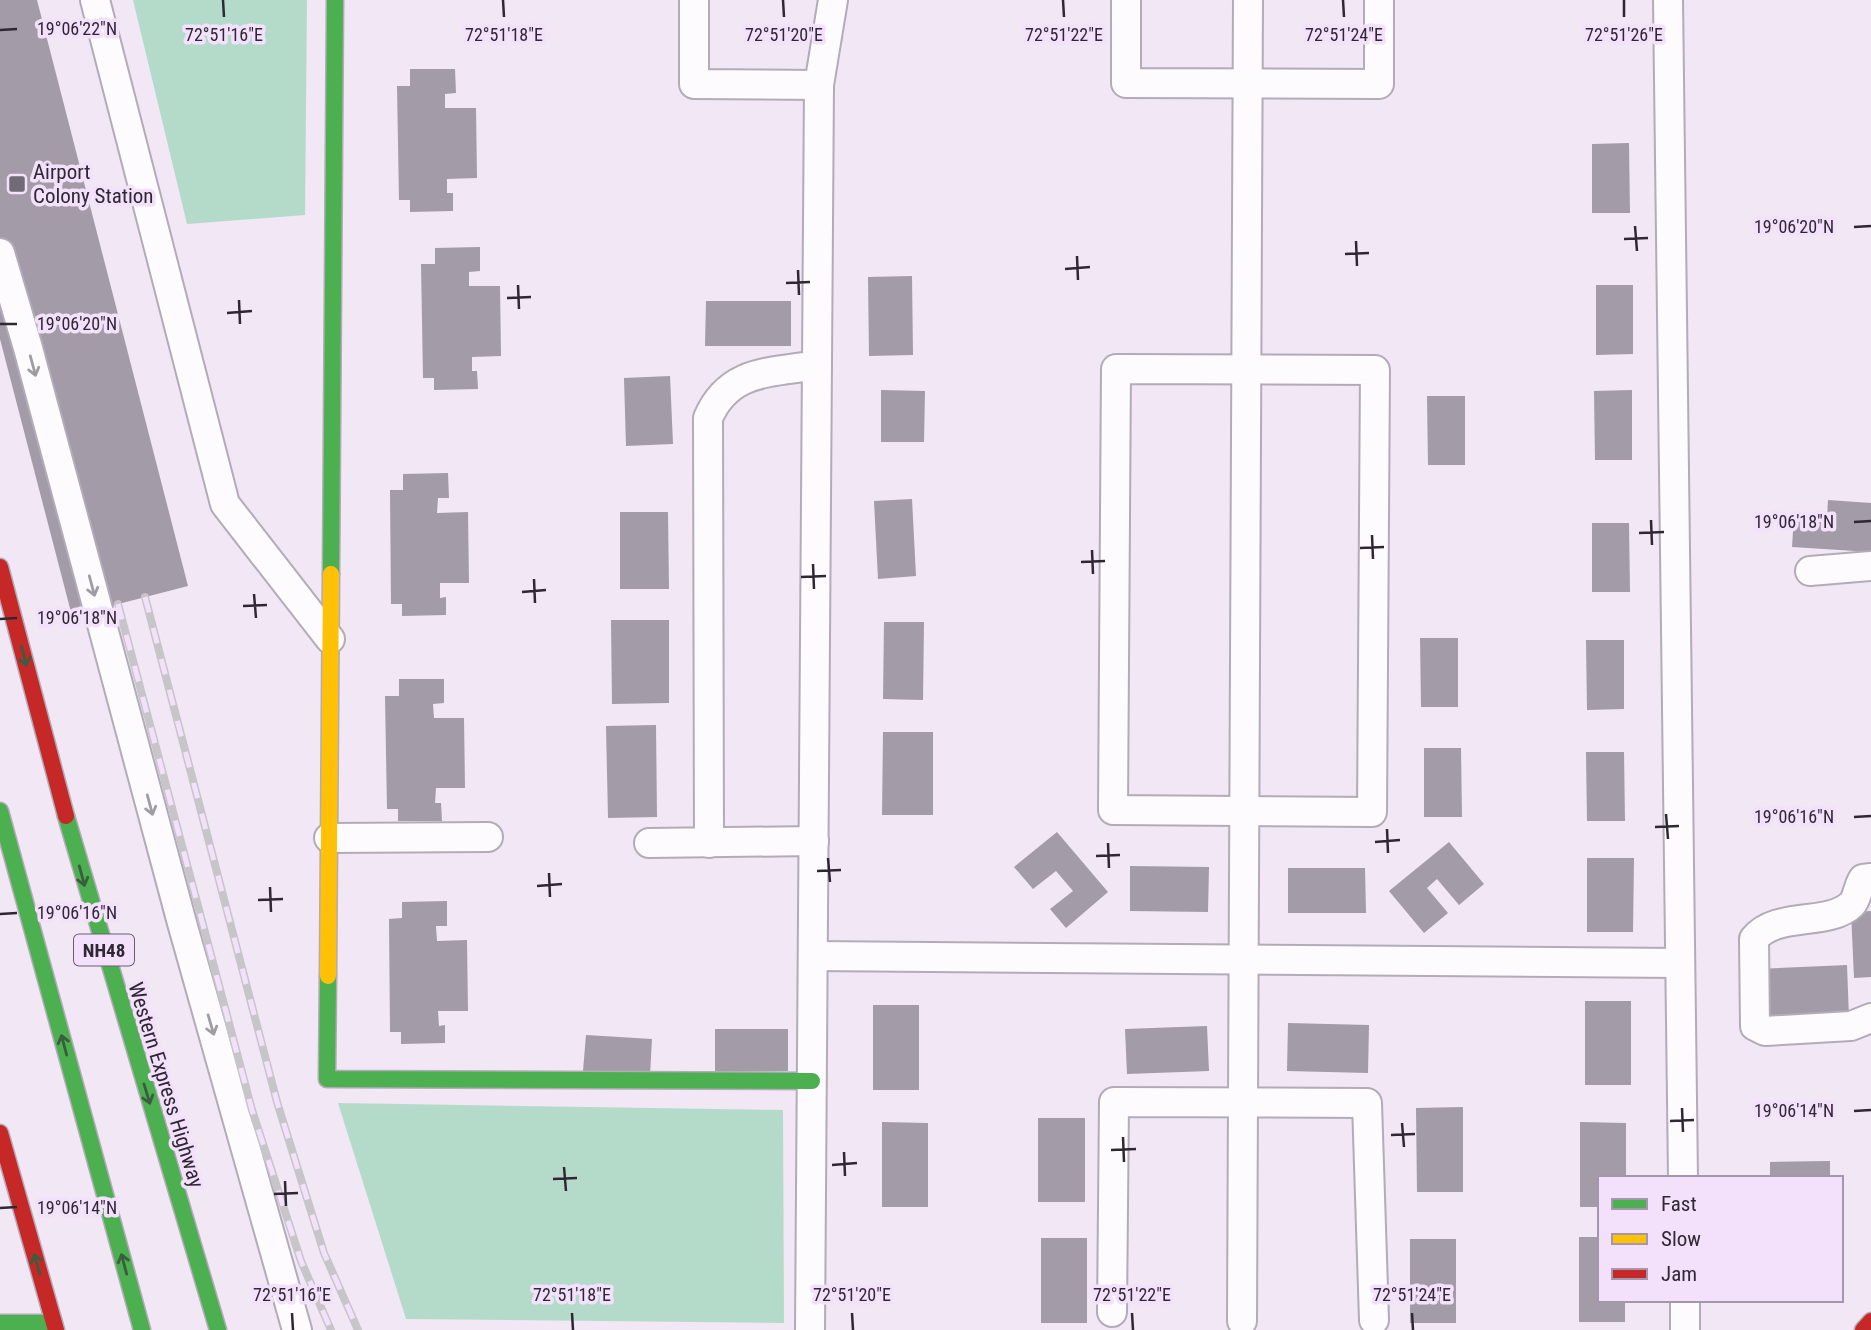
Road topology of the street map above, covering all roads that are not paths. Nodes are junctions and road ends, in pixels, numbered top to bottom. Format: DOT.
graph roads {
  1 [pos="94,0"];
  2 [pos="335,0"];
  3 [pos="694,0"];
  4 [pos="832,0"];
  5 [pos="1126,0"];
  6 [pos="1248,0"];
  7 [pos="1380,0"];
  8 [pos="1668,0"];
  9 [pos="1248,84"];
  10 [pos="819,85"];
  11 [pos="0,253"];
  12 [pos="817,365"];
  13 [pos="1245,369"];
  14 [pos="1871,566"];
  15 [pos="0,567"];
  16 [pos="1810,571"];
  17 [pos="330,639"];
  18 [pos="0,811"];
  19 [pos="1242,811"];
  20 [pos="488,837"];
  21 [pos="329,838"];
  22 [pos="814,841"];
  23 [pos="649,843"];
  24 [pos="709,843"];
  25 [pos="1871,878"];
  26 [pos="813,956"];
  27 [pos="1242,959"];
  28 [pos="1679,963"];
  29 [pos="1871,1018"];
  30 [pos="812,1081"];
  31 [pos="1241,1102"];
  32 [pos="0,1133"];
  33 [pos="1683,1176"];
  34 [pos="1685,1302"];
  35 [pos="1112,1312"];
  36 [pos="1374,1320"];
  37 [pos="1242,1321"];
  38 [pos="1871,1321"];
  39 [pos="0,1323"];
  40 [pos="55,1327"];
  41 [pos="142,1330"];
  42 [pos="218,1330"];
  43 [pos="297,1330"];
  44 [pos="810,1330"];
  45 [pos="1685,1330"];
  46 [pos="1863,1330"];
  1 -- 17 [label="street"];
  2 -- 17 [label="main road"];
  3 -- 10 [label="street"];
  4 -- 10 [label="street"];
  5 -- 9 [label="street"];
  6 -- 9 [label="street"];
  7 -- 9 [label="street"];
  8 -- 28 [label="street"];
  9 -- 13 [label="street"];
  10 -- 12 [label="street"];
  11 -- 43 [label="street, one-way"];
  12 -- 22 [label="street"];
  12 -- 24 [label="street"];
  13 -- 19 [label="street"];
  13 -- 19 [label="street"];
  13 -- 19 [label="street"];
  14 -- 16 [label="street"];
  15 -- 42 [label="main road, Western Express Highway / NH48, one-way"];
  17 -- 21 [label="main road"];
  41 -- 18 [label="main road, NH48, one-way"];
  19 -- 27 [label="street"];
  20 -- 21 [label="street"];
  21 -- 30 [label="main road"];
  22 -- 24 [label="street"];
  22 -- 26 [label="street"];
  23 -- 24 [label="street"];
  25 -- 29 [label="street"];
  26 -- 27 [label="street"];
  26 -- 30 [label="street"];
  27 -- 28 [label="street"];
  27 -- 31 [label="street"];
  28 -- 33 [label="street"];
  30 -- 44 [label="street"];
  31 -- 35 [label="street"];
  31 -- 36 [label="street"];
  31 -- 37 [label="street"];
  40 -- 32 [label="main road, one-way"];
  34 -- 45 [label="street"];
  38 -- 46 [label="main road"];
  39 -- 40 [label="main road"];
}
